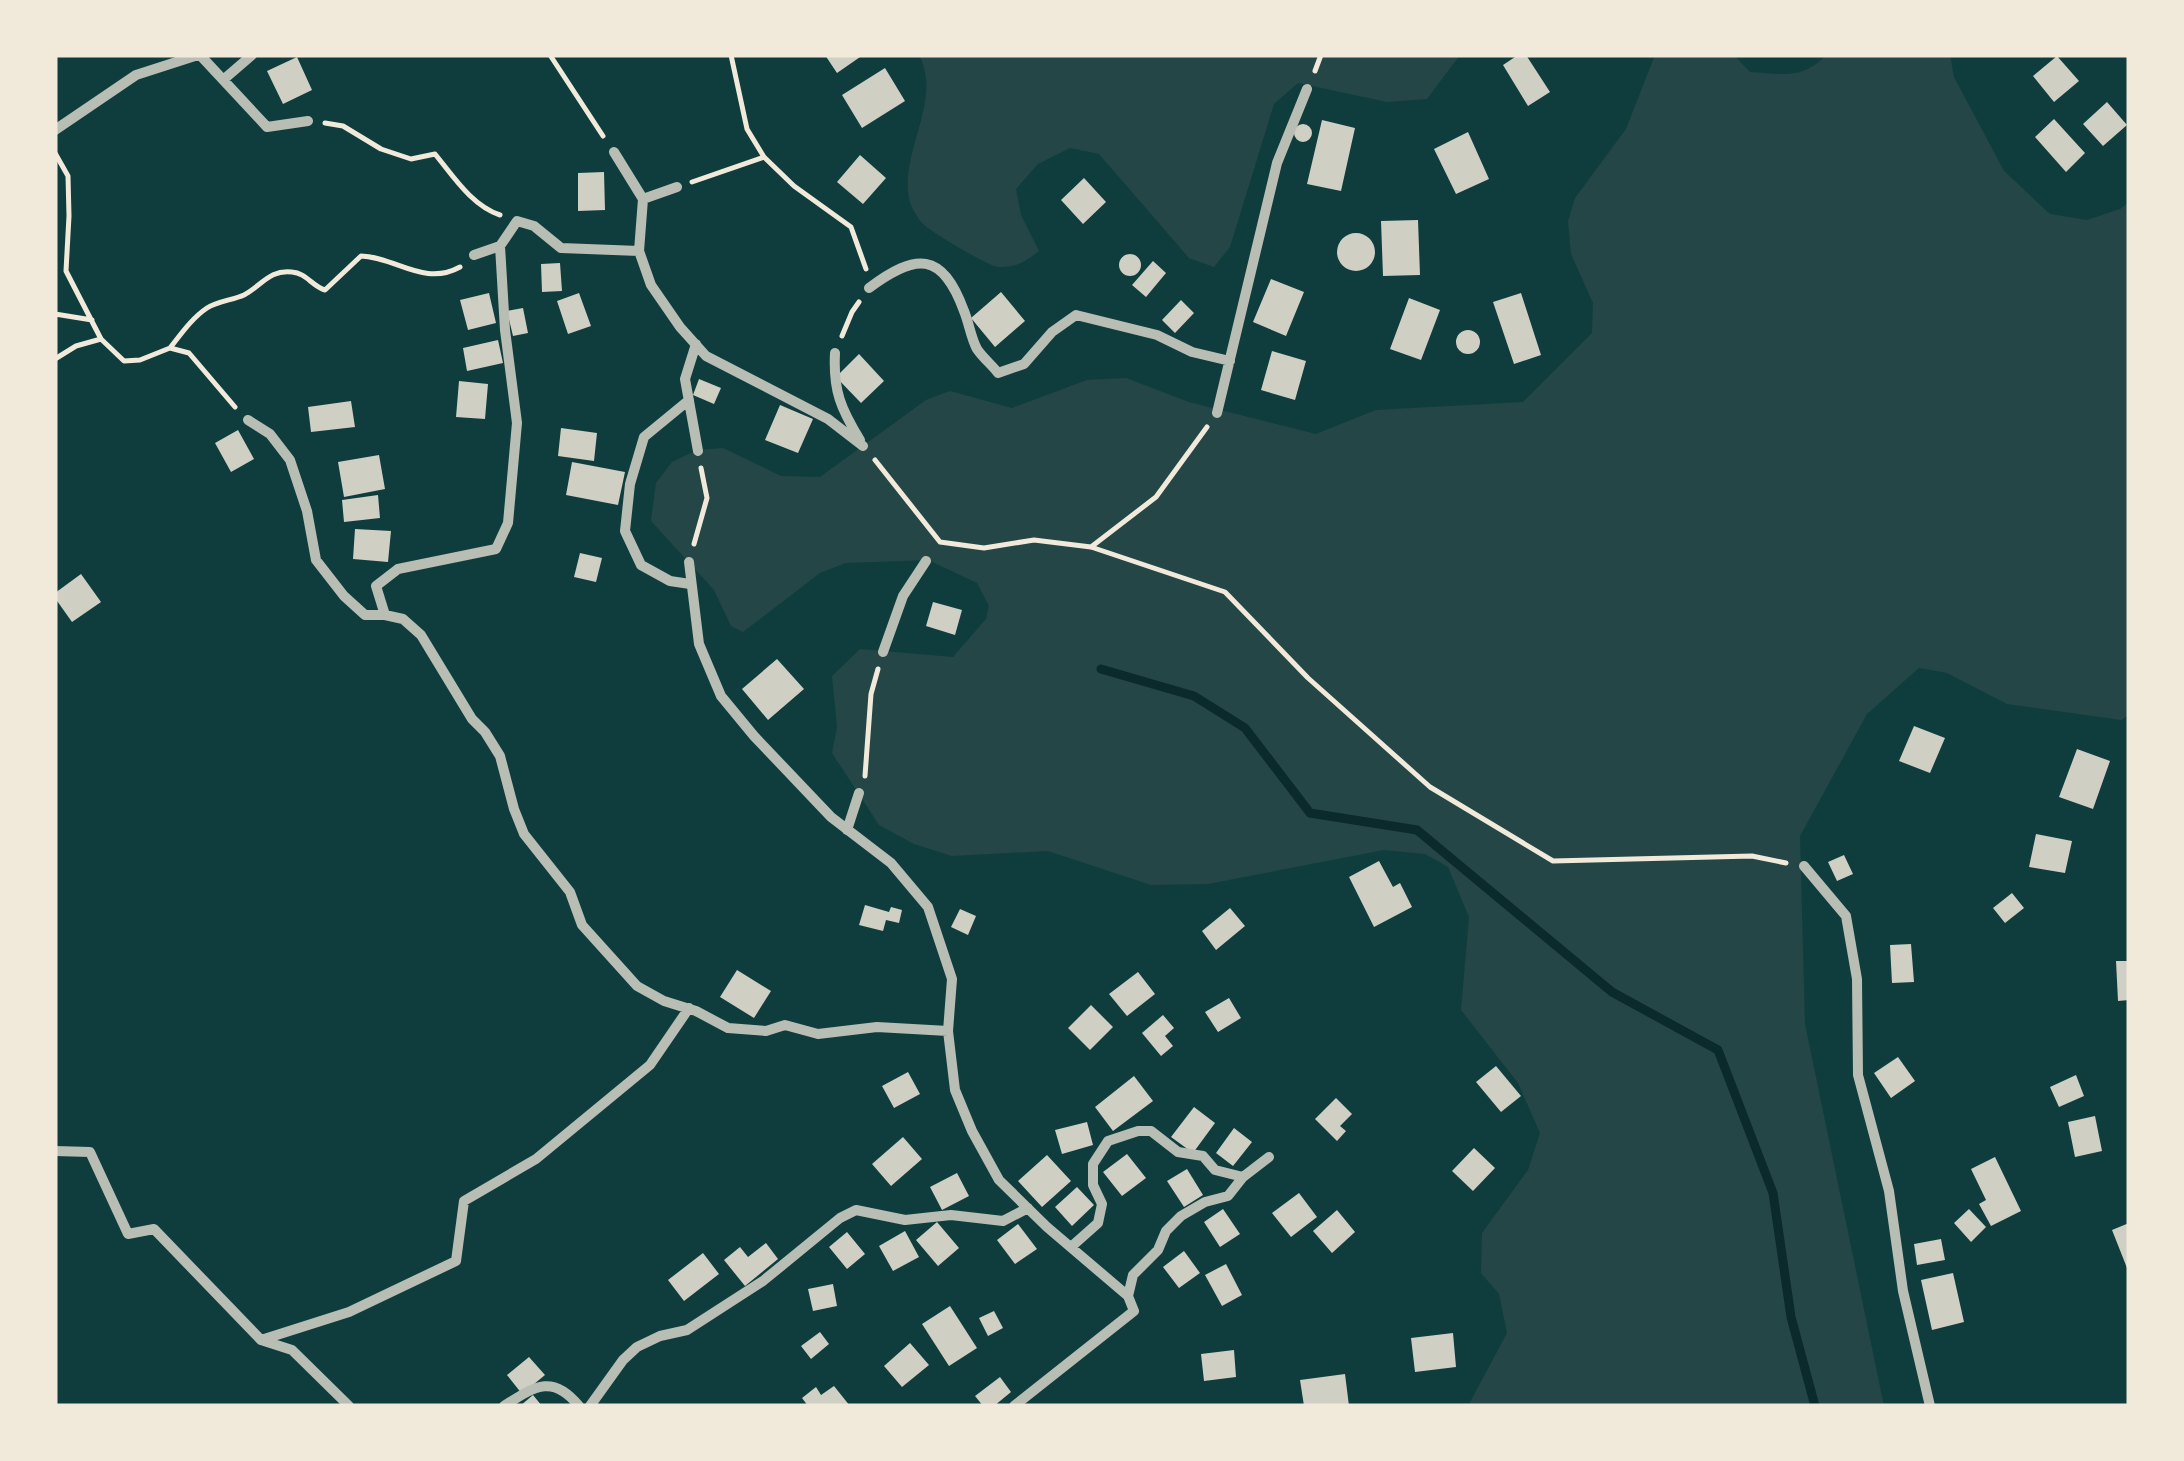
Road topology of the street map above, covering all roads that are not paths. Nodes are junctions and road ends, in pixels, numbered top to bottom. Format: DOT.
graph roads {
  1 [pos="199,55"];
  2 [pos="252,55"];
  3 [pos="223,80"];
  4 [pos="1307,89"];
  5 [pos="308,121"];
  6 [pos="55,130"];
  7 [pos="614,152"];
  8 [pos="677,187"];
  9 [pos="644,199"];
  10 [pos="500,246"];
  11 [pos="639,252"];
  12 [pos="474,255"];
  13 [pos="869,288"];
  14 [pos="696,344"];
  15 [pos="835,353"];
  16 [pos="1230,361"];
  17 [pos="689,400"];
  18 [pos="1217,413"];
  19 [pos="248,420"];
  20 [pos="698,451"];
  21 [pos="926,561"];
  22 [pos="689,562"];
  23 [pos="690,584"];
  24 [pos="385,615"];
  25 [pos="883,652"];
  26 [pos="859,793"];
  27 [pos="847,830"];
  28 [pos="1804,866"];
  29 [pos="689,1008"];
  30 [pos="948,1031"];
  31 [pos="55,1151"];
  32 [pos="1269,1157"];
  33 [pos="1244,1176"];
  34 [pos="1028,1208"];
  35 [pos="1071,1248"];
  36 [pos="1128,1296"];
  37 [pos="261,1340"];
  38 [pos="350,1406"];
  39 [pos="504,1406"];
  40 [pos="580,1406"];
  41 [pos="590,1406"];
  42 [pos="1014,1406"];
  43 [pos="1930,1406"];
  1 -- 3 [label="street"];
  1 -- 6 [label="street"];
  2 -- 3 [label="street"];
  3 -- 5 [label="street"];
  4 -- 16 [label="street"];
  7 -- 9 [label="street"];
  8 -- 9 [label="street"];
  9 -- 11 [label="street"];
  10 -- 11 [label="street"];
  10 -- 12 [label="street"];
  10 -- 24 [label="street"];
  11 -- 14 [label="street"];
  13 -- 16 [label="street"];
  14 -- 15 [label="street"];
  14 -- 17 [label="street"];
  16 -- 18 [label="street"];
  17 -- 20 [label="street"];
  17 -- 23 [label="street"];
  19 -- 24 [label="street"];
  21 -- 25 [label="street"];
  22 -- 23 [label="street"];
  23 -- 27 [label="street"];
  24 -- 29 [label="street"];
  26 -- 27 [label="street"];
  27 -- 30 [label="street"];
  28 -- 43 [label="street"];
  29 -- 30 [label="street"];
  29 -- 37 [label="street"];
  30 -- 34 [label="street"];
  31 -- 37 [label="street"];
  32 -- 33 [label="street"];
  33 -- 35 [label="street"];
  33 -- 36 [label="street"];
  34 -- 35 [label="street"];
  34 -- 41 [label="street"];
  35 -- 36 [label="street"];
  36 -- 42 [label="street"];
  37 -- 38 [label="street"];
  39 -- 40 [label="street"];
}
